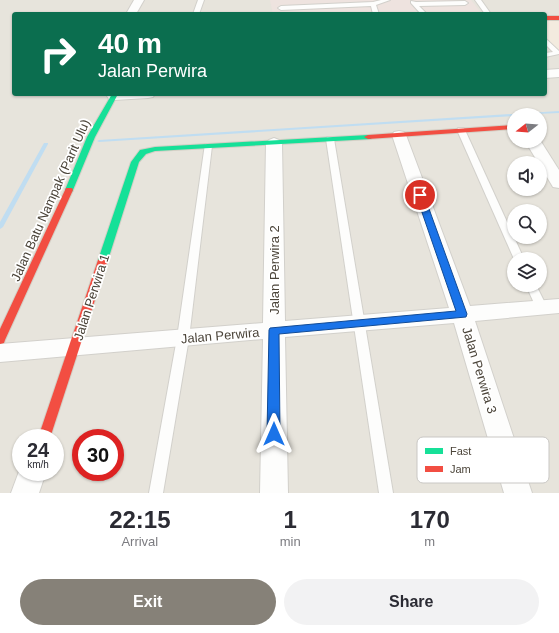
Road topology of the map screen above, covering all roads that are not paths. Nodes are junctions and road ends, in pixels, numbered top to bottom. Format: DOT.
graph roads {
  1 [pos="140,0"];
  2 [pos="201,0"];
  3 [pos="279,0"];
  4 [pos="386,0"];
  5 [pos="478,0"];
  6 [pos="414,2"];
  7 [pos="465,3"];
  8 [pos="373,4"];
  9 [pos="281,8"];
  10 [pos="132,12"];
  11 [pos="197,12"];
  12 [pos="283,12"];
  13 [pos="377,12"];
  14 [pos="422,12"];
  15 [pos="487,12"];
  16 [pos="547,18"];
  17 [pos="559,18"];
  18 [pos="547,42"];
  19 [pos="558,52"];
  20 [pos="547,55"];
  21 [pos="559,73"];
  22 [pos="547,74"];
  23 [pos="113,96"];
  24 [pos="507,127"];
  25 [pos="461,130"];
  26 [pos="399,135"];
  27 [pos="330,139"];
  28 [pos="274,143"];
  29 [pos="208,146"];
  30 [pos="537,148"];
  31 [pos="559,184"];
  32 [pos="516,252"];
  33 [pos="537,292"];
  34 [pos="550,306"];
  35 [pos="462,314"];
  36 [pos="359,323"];
  37 [pos="274,330"];
  38 [pos="183,338"];
  39 [pos="0,340"];
  40 [pos="75,347"];
  41 [pos="0,353"];
  42 [pos="47,429"];
  43 [pos="500,437"];
  44 [pos="29,481"];
  45 [pos="515,483"];
  46 [pos="25,493"];
  47 [pos="156,493"];
  48 [pos="274,493"];
  49 [pos="386,493"];
  50 [pos="518,493"];
  1 -- 10 [label="street"];
  2 -- 11 [label="lane"];
  3 -- 9 [label="lane"];
  4 -- 8 [label="lane"];
  5 -- 15 [label="lane"];
  6 -- 7 [label="lane"];
  6 -- 14 [label="lane"];
  8 -- 9 [label="lane"];
  8 -- 13 [label="lane"];
  9 -- 12 [label="lane"];
  16 -- 17 [label="street"];
  18 -- 19 [label="lane"];
  19 -- 20 [label="lane"];
  21 -- 22 [label="street"];
  23 -- 39 [label="street, Jalan Batu Nampak (Parit Ulu)"];
  24 -- 25 [label="street"];
  25 -- 26 [label="street"];
  25 -- 32 [label="lane"];
  26 -- 27 [label="street"];
  26 -- 35 [label="street, Jalan Perwira 3"];
  27 -- 28 [label="street"];
  27 -- 36 [label="lane"];
  28 -- 29 [label="street"];
  28 -- 37 [label="street, Jalan Perwira 2"];
  29 -- 38 [label="lane"];
  29 -- 40 [label="street, Jalan Perwira 1"];
  30 -- 31 [label="street"];
  33 -- 34 [label="lane"];
  34 -- 35 [label="street, Jalan Perwira"];
  35 -- 36 [label="street, Jalan Perwira"];
  35 -- 43 [label="street, Jalan Perwira 3"];
  36 -- 37 [label="street, Jalan Perwira"];
  36 -- 49 [label="lane"];
  37 -- 38 [label="street, Jalan Perwira"];
  37 -- 48 [label="street, Jalan Perwira 2"];
  38 -- 40 [label="street, Jalan Perwira"];
  38 -- 47 [label="lane"];
  40 -- 41 [label="street, Jalan Perwira"];
  40 -- 42 [label="street, Jalan Perwira 1"];
  44 -- 46 [label="street"];
  45 -- 50 [label="street, Jalan Perwira 3"];
}
